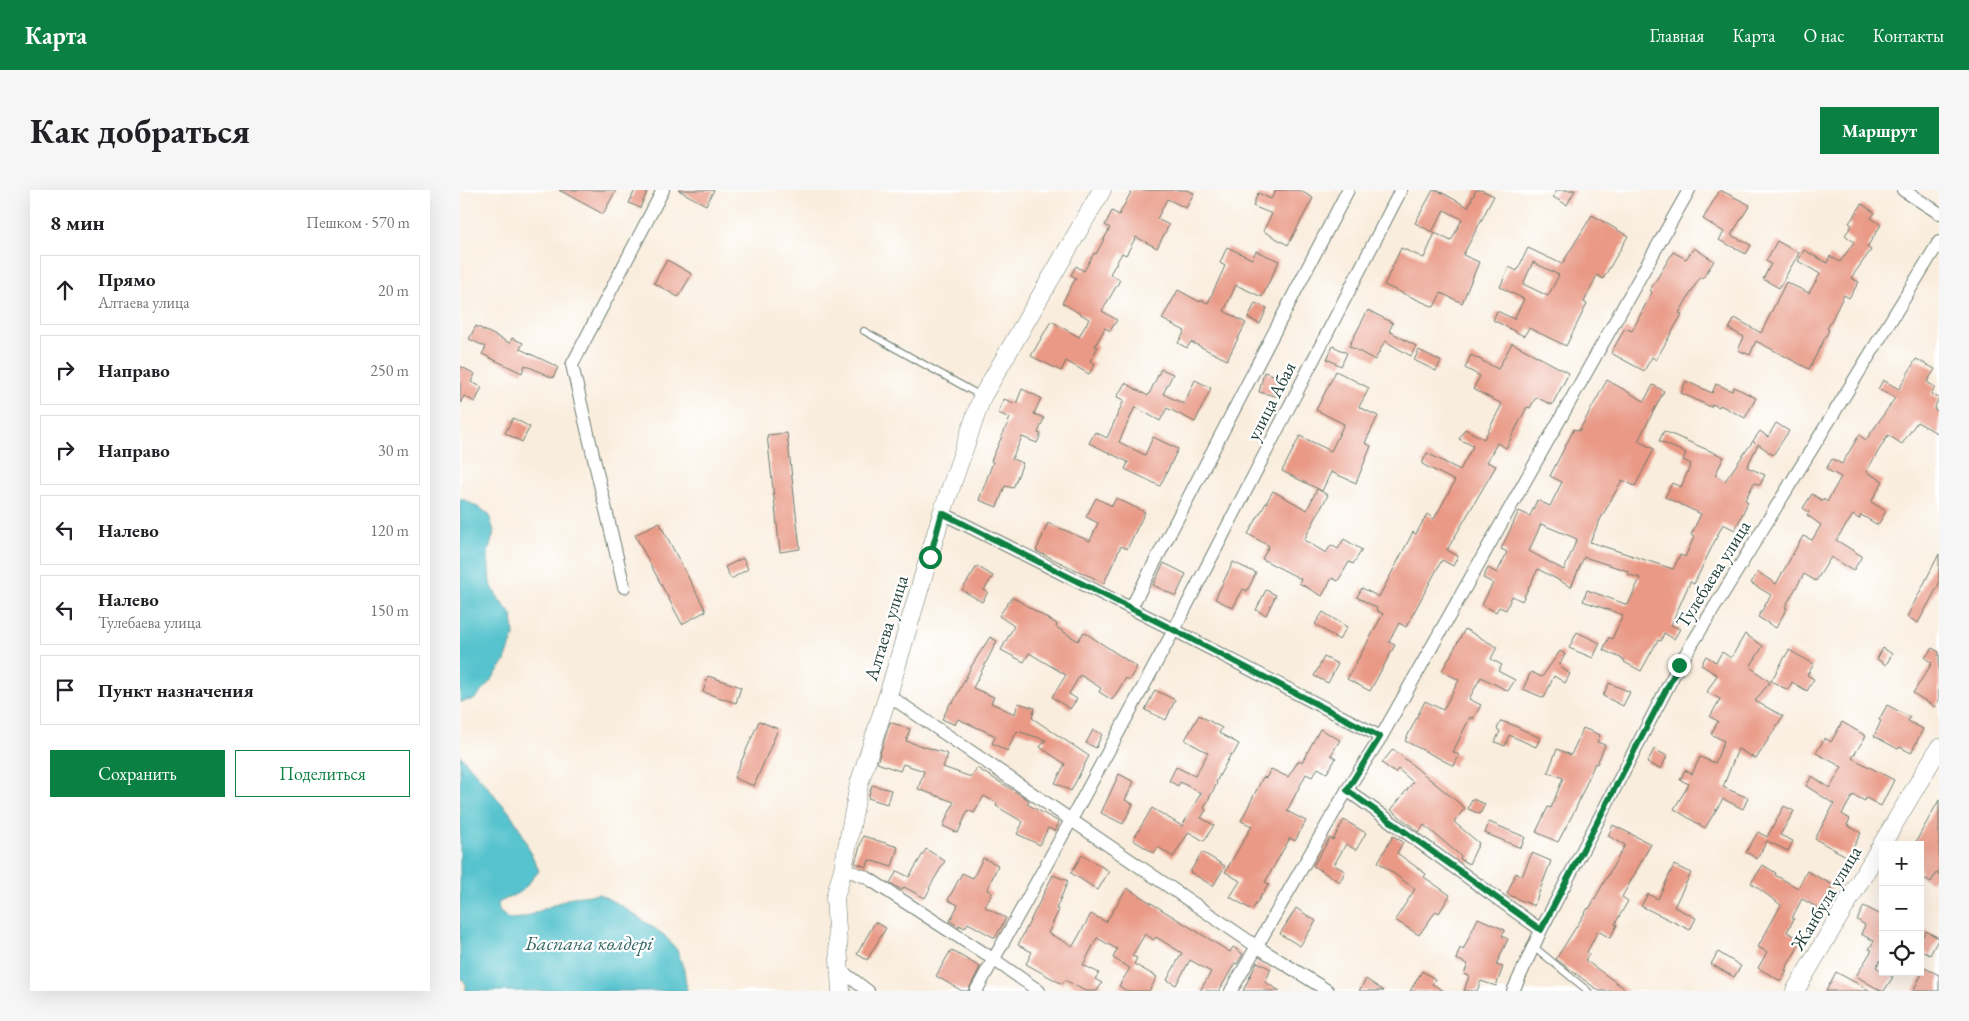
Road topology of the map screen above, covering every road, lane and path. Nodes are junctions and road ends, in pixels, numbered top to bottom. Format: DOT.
graph roads {
  1 [pos="663,190"];
  2 [pos="1102,190"];
  3 [pos="1348,190"];
  4 [pos="1401,190"];
  5 [pos="1689,190"];
  6 [pos="1903,190"];
  7 [pos="1939,213"];
  8 [pos="1939,242"];
  9 [pos="864,331"];
  10 [pos="982,397"];
  11 [pos="942,513"];
  12 [pos="624,587"];
  13 [pos="1131,608"];
  14 [pos="1174,630"];
  15 [pos="888,695"];
  16 [pos="1380,737"];
  17 [pos="1939,748"];
  18 [pos="1347,790"];
  19 [pos="1072,820"];
  20 [pos="843,869"];
  21 [pos="1541,930"];
  22 [pos="1256,946"];
  23 [pos="1533,946"];
  24 [pos="993,959"];
  25 [pos="839,969"];
  26 [pos="841,991"];
  27 [pos="868,991"];
  28 [pos="976,991"];
  29 [pos="1039,991"];
  30 [pos="1231,991"];
  31 [pos="1328,991"];
  32 [pos="1513,991"];
  33 [pos="1588,991"];
  34 [pos="1796,991"];
  1 -- 12 [label="street"];
  2 -- 10 [label="main road, Алтаева улица"];
  3 -- 13 [label="street, улица Абая"];
  4 -- 14 [label="street, улица Абая"];
  5 -- 16 [label="street"];
  6 -- 7 [label="street"];
  8 -- 21 [label="street, Тулебаева улица"];
  9 -- 10 [label="lane"];
  10 -- 11 [label="main road, Алтаева улица"];
  11 -- 13 [label="street"];
  11 -- 15 [label="main road, Алтаева улица"];
  13 -- 14 [label="street"];
  14 -- 16 [label="street"];
  14 -- 19 [label="street, улица Абая"];
  15 -- 19 [label="street"];
  15 -- 20 [label="main road, Алтаева улица"];
  16 -- 18 [label="street"];
  17 -- 34 [label="main road, Жанбула улица"];
  18 -- 21 [label="street"];
  18 -- 22 [label="street"];
  19 -- 22 [label="street"];
  19 -- 24 [label="street, улица Абая"];
  20 -- 24 [label="street"];
  20 -- 25 [label="main road, Алтаева улица"];
  21 -- 23 [label="street, Тулебаева улица"];
  22 -- 30 [label="street"];
  22 -- 31 [label="street"];
  23 -- 32 [label="street, Тулебаева улица"];
  23 -- 33 [label="lane"];
  24 -- 28 [label="street, улица Абая"];
  24 -- 29 [label="street"];
  25 -- 26 [label="main road, Алтаева улица"];
  25 -- 27 [label="street"];
}
